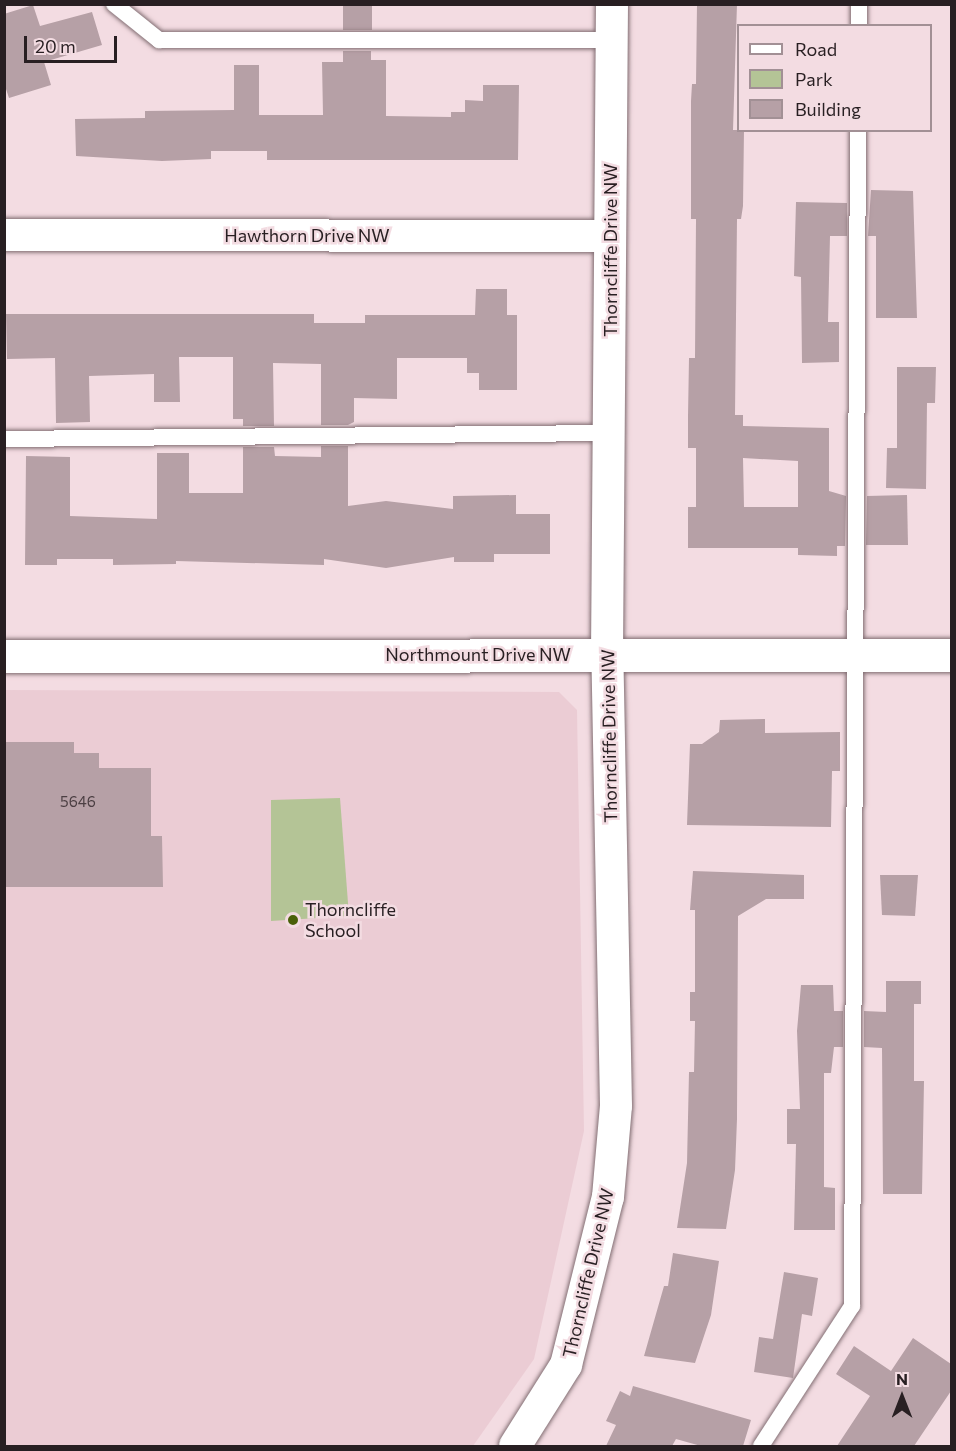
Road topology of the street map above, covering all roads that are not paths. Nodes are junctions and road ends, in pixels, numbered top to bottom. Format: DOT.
graph roads {
  1 [pos="114,4"];
  2 [pos="612,4"];
  3 [pos="859,4"];
  4 [pos="859,24"];
  5 [pos="612,40"];
  6 [pos="858,132"];
  7 [pos="4,235"];
  8 [pos="610,236"];
  9 [pos="609,433"];
  10 [pos="4,439"];
  11 [pos="607,654"];
  12 [pos="951,655"];
  13 [pos="4,656"];
  14 [pos="857,656"];
  15 [pos="515,1446"];
  16 [pos="762,1446"];
  1 -- 5 [label="lane"];
  2 -- 5 [label="street, Thorncliffe Drive NW"];
  3 -- 4 [label="lane"];
  5 -- 8 [label="street, Thorncliffe Drive NW"];
  6 -- 14 [label="lane"];
  7 -- 8 [label="street, Hawthorn Drive NW"];
  8 -- 9 [label="street, Thorncliffe Drive NW"];
  9 -- 10 [label="lane"];
  9 -- 11 [label="street, Thorncliffe Drive NW"];
  11 -- 13 [label="street, Northmount Drive NW"];
  11 -- 14 [label="street, Northmount Drive NW"];
  11 -- 15 [label="street, Thorncliffe Drive NW"];
  12 -- 14 [label="street, Northmount Drive NW"];
  14 -- 16 [label="lane"];
}
